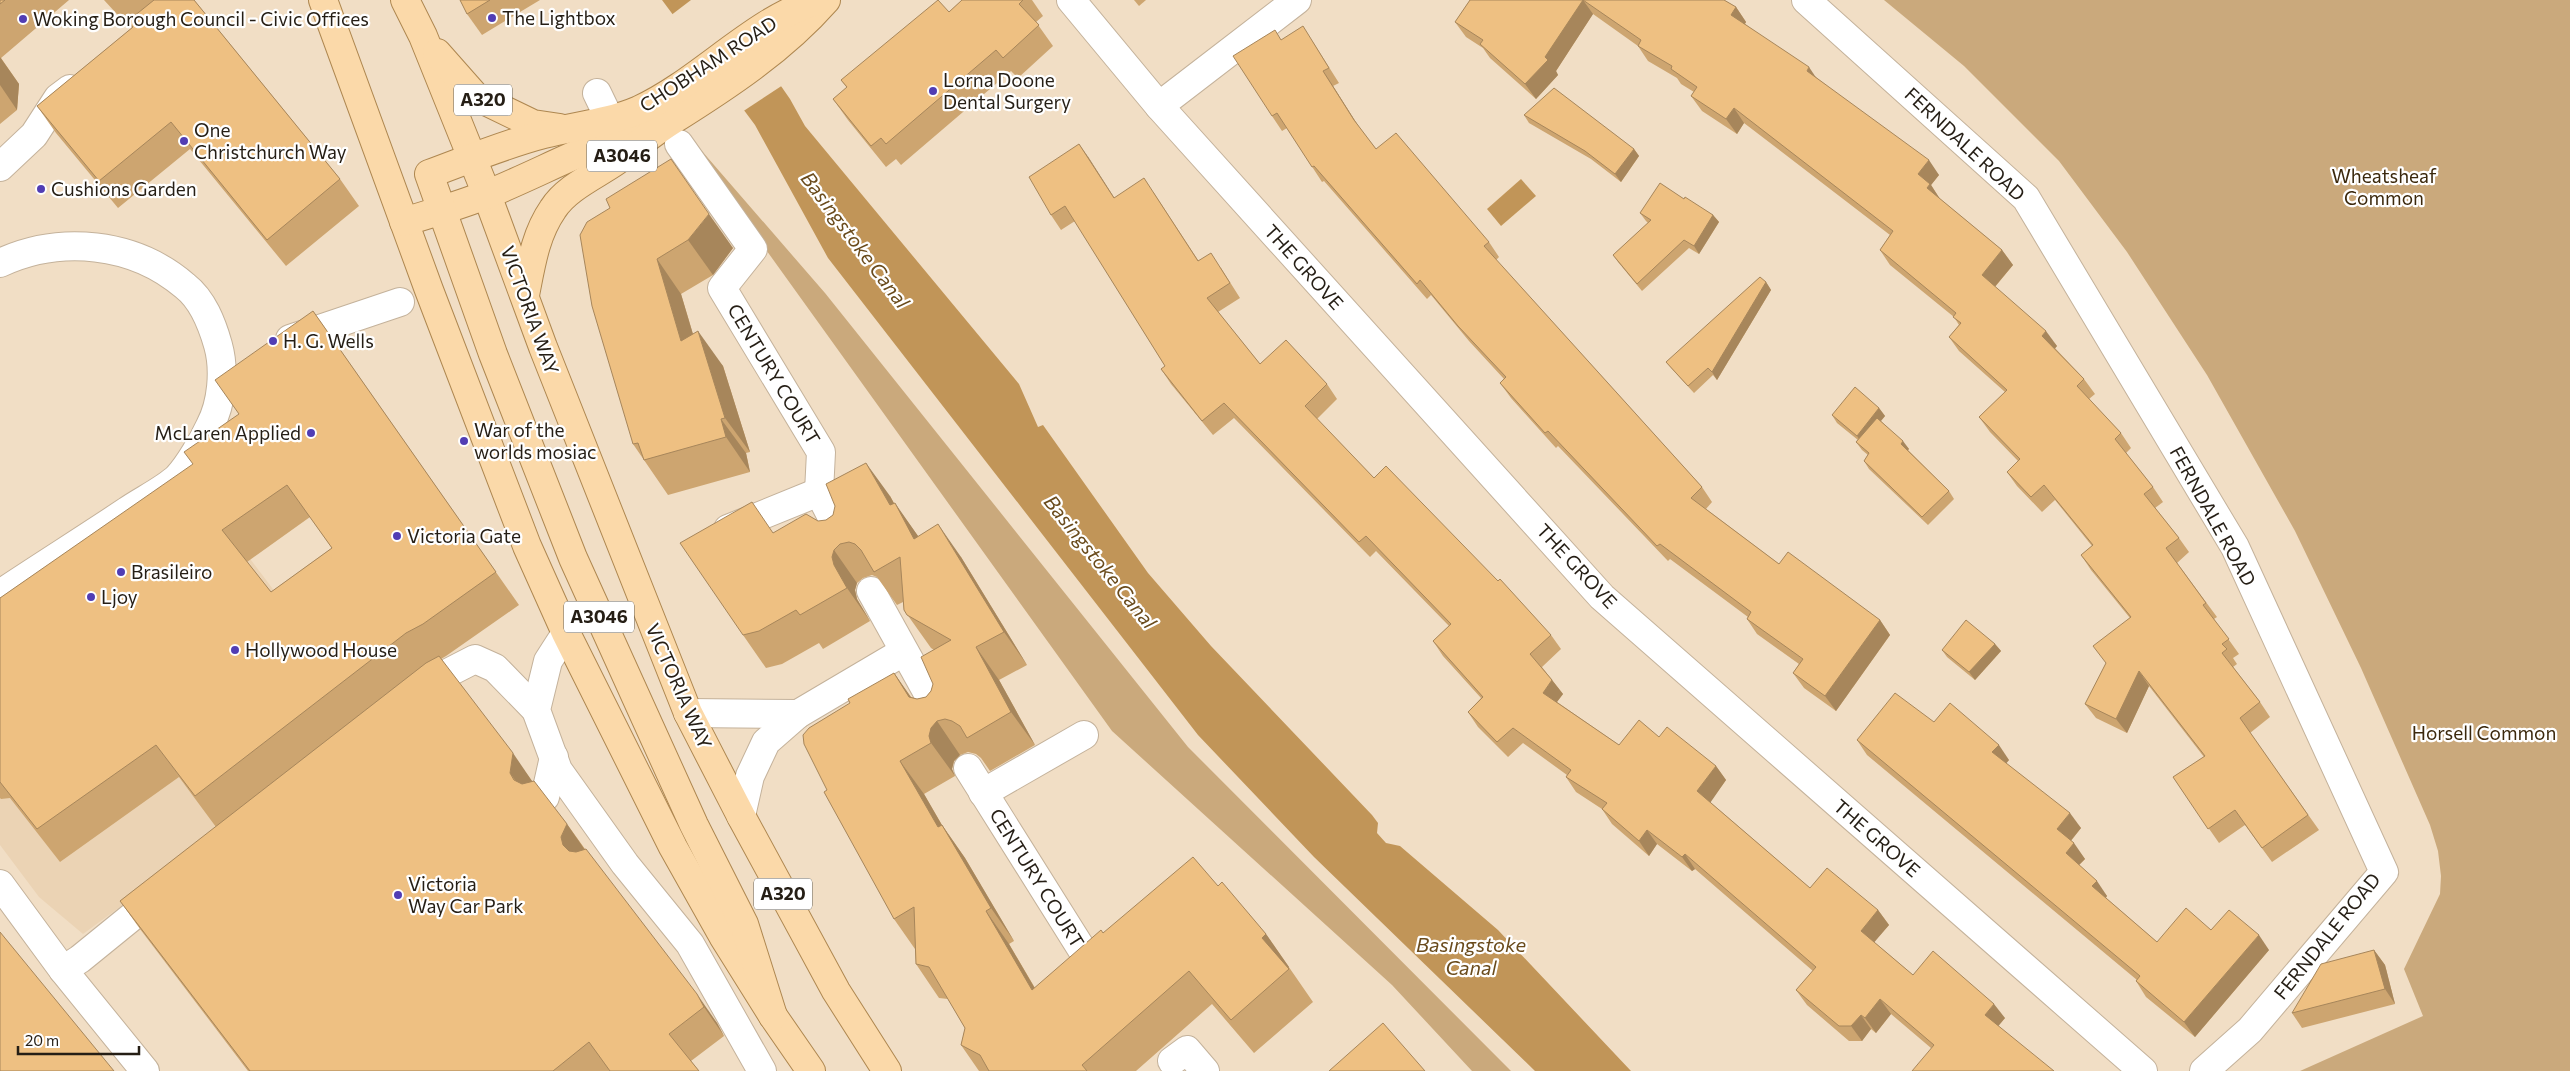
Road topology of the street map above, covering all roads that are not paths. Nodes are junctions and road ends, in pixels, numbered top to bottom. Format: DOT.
graph roads {
  1 [pos="323,0"];
  2 [pos="405,0"];
  3 [pos="820,0"];
  4 [pos="826,0"];
  5 [pos="1071,0"];
  6 [pos="1297,0"];
  7 [pos="1806,0"];
  8 [pos="423,36"];
  9 [pos="763,42"];
  10 [pos="89,74"];
  11 [pos="597,93"];
  12 [pos="693,93"];
  13 [pos="1159,106"];
  14 [pos="610,120"];
  15 [pos="566,128"];
  16 [pos="675,133"];
  17 [pos="471,159"];
  18 [pos="0,167"];
  19 [pos="487,195"];
  20 [pos="442,210"];
  21 [pos="404,222"];
  22 [pos="0,263"];
  23 [pos="525,297"];
  24 [pos="400,302"];
  25 [pos="272,357"];
  26 [pos="248,375"];
  27 [pos="222,377"];
  28 [pos="819,492"];
  29 [pos="708,537"];
  30 [pos="843,539"];
  31 [pos="871,590"];
  32 [pos="0,594"];
  33 [pos="566,633"];
  34 [pos="903,652"];
  35 [pos="402,706"];
  36 [pos="536,710"];
  37 [pos="688,713"];
  38 [pos="798,714"];
  39 [pos="941,717"];
  40 [pos="1084,735"];
  41 [pos="554,757"];
  42 [pos="968,768"];
  43 [pos="983,793"];
  44 [pos="545,797"];
  45 [pos="741,816"];
  46 [pos="625,864"];
  47 [pos="596,865"];
  48 [pos="182,877"];
  49 [pos="0,884"];
  50 [pos="1125,932"];
  51 [pos="63,970"];
  52 [pos="773,1016"];
  53 [pos="1165,1060"];
  54 [pos="145,1071"];
  55 [pos="762,1071"];
  56 [pos="811,1071"];
  57 [pos="888,1071"];
  58 [pos="1205,1071"];
  59 [pos="2143,1071"];
  60 [pos="2204,1071"];
  1 -- 21 [label="main road"];
  2 -- 8 [label="main road, VICTORIA WAY / A320"];
  3 -- 9 [label="main road, CHOBHAM ROAD / A3046"];
  4 -- 9 [label="main road, CHOBHAM ROAD / A3046"];
  5 -- 13 [label="street, THE GROVE"];
  6 -- 13 [label="street"];
  7 -- 60 [label="street, FERNDALE ROAD"];
  8 -- 15 [label="main road, CHOBHAM ROAD / A320"];
  8 -- 17 [label="main road, VICTORIA WAY / A320"];
  9 -- 12 [label="main road, CHOBHAM ROAD / A3046"];
  10 -- 18 [label="street"];
  11 -- 14 [label="street"];
  12 -- 14 [label="main road, CHOBHAM ROAD / A320"];
  12 -- 16 [label="main road, CHOBHAM ROAD / A3046"];
  13 -- 59 [label="street, THE GROVE"];
  14 -- 15 [label="main road, CHOBHAM ROAD / A320"];
  15 -- 17 [label="main road, CHOBHAM ROAD / A3046"];
  16 -- 19 [label="main road, CHOBHAM ROAD / A3046"];
  16 -- 23 [label="main road, CHOBHAM ROAD / A3046"];
  16 -- 28 [label="street, CENTURY COURT"];
  17 -- 19 [label="main road, VICTORIA WAY / A320"];
  17 -- 20 [label="main road, A3046"];
  19 -- 20 [label="main road, A3046"];
  19 -- 23 [label="main road, VICTORIA WAY / A320"];
  20 -- 21 [label="main road, A3046"];
  20 -- 52 [label="main road, A3046"];
  21 -- 33 [label="main road"];
  22 -- 27 [label="street"];
  23 -- 37 [label="main road, VICTORIA WAY / A320"];
  24 -- 25 [label="street"];
  26 -- 27 [label="street"];
  27 -- 32 [label="street"];
  28 -- 29 [label="street"];
  28 -- 30 [label="street, CENTURY COURT"];
  31 -- 34 [label="street"];
  33 -- 36 [label="street"];
  33 -- 52 [label="main road"];
  34 -- 38 [label="street"];
  34 -- 39 [label="street"];
  35 -- 36 [label="street"];
  36 -- 41 [label="street"];
  37 -- 38 [label="street"];
  37 -- 45 [label="main road, VICTORIA WAY / A320"];
  38 -- 45 [label="street"];
  40 -- 43 [label="street, CENTURY COURT"];
  41 -- 44 [label="street"];
  41 -- 46 [label="street"];
  42 -- 43 [label="street, CENTURY COURT"];
  43 -- 50 [label="street, CENTURY COURT"];
  45 -- 57 [label="main road, VICTORIA WAY / A320"];
  46 -- 47 [label="street"];
  46 -- 55 [label="street"];
  48 -- 51 [label="street"];
  49 -- 51 [label="street"];
  51 -- 54 [label="street"];
  52 -- 56 [label="main road"];
  53 -- 58 [label="street"];
}
